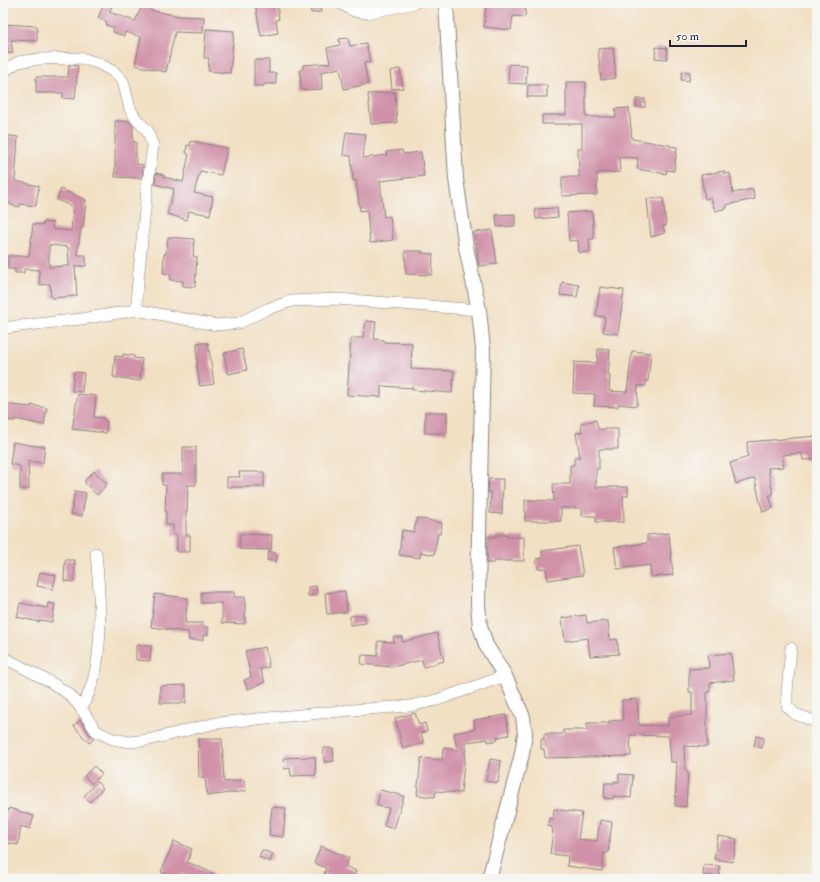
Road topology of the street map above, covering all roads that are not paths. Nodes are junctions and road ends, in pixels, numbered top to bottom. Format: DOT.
graph roads {
  1 [pos="339,3"];
  2 [pos="415,3"];
  3 [pos="446,3"];
  4 [pos="3,72"];
  5 [pos="137,310"];
  6 [pos="479,310"];
  7 [pos="3,328"];
  8 [pos="96,553"];
  9 [pos="791,648"];
  10 [pos="3,657"];
  11 [pos="505,676"];
  12 [pos="81,708"];
  13 [pos="817,722"];
  14 [pos="489,879"];
  1 -- 2 [label="street"];
  3 -- 6 [label="street"];
  4 -- 5 [label="street"];
  5 -- 6 [label="street"];
  5 -- 7 [label="street"];
  6 -- 11 [label="street"];
  8 -- 12 [label="street"];
  9 -- 13 [label="street"];
  10 -- 12 [label="street"];
  11 -- 12 [label="street"];
  11 -- 14 [label="street"];
}
